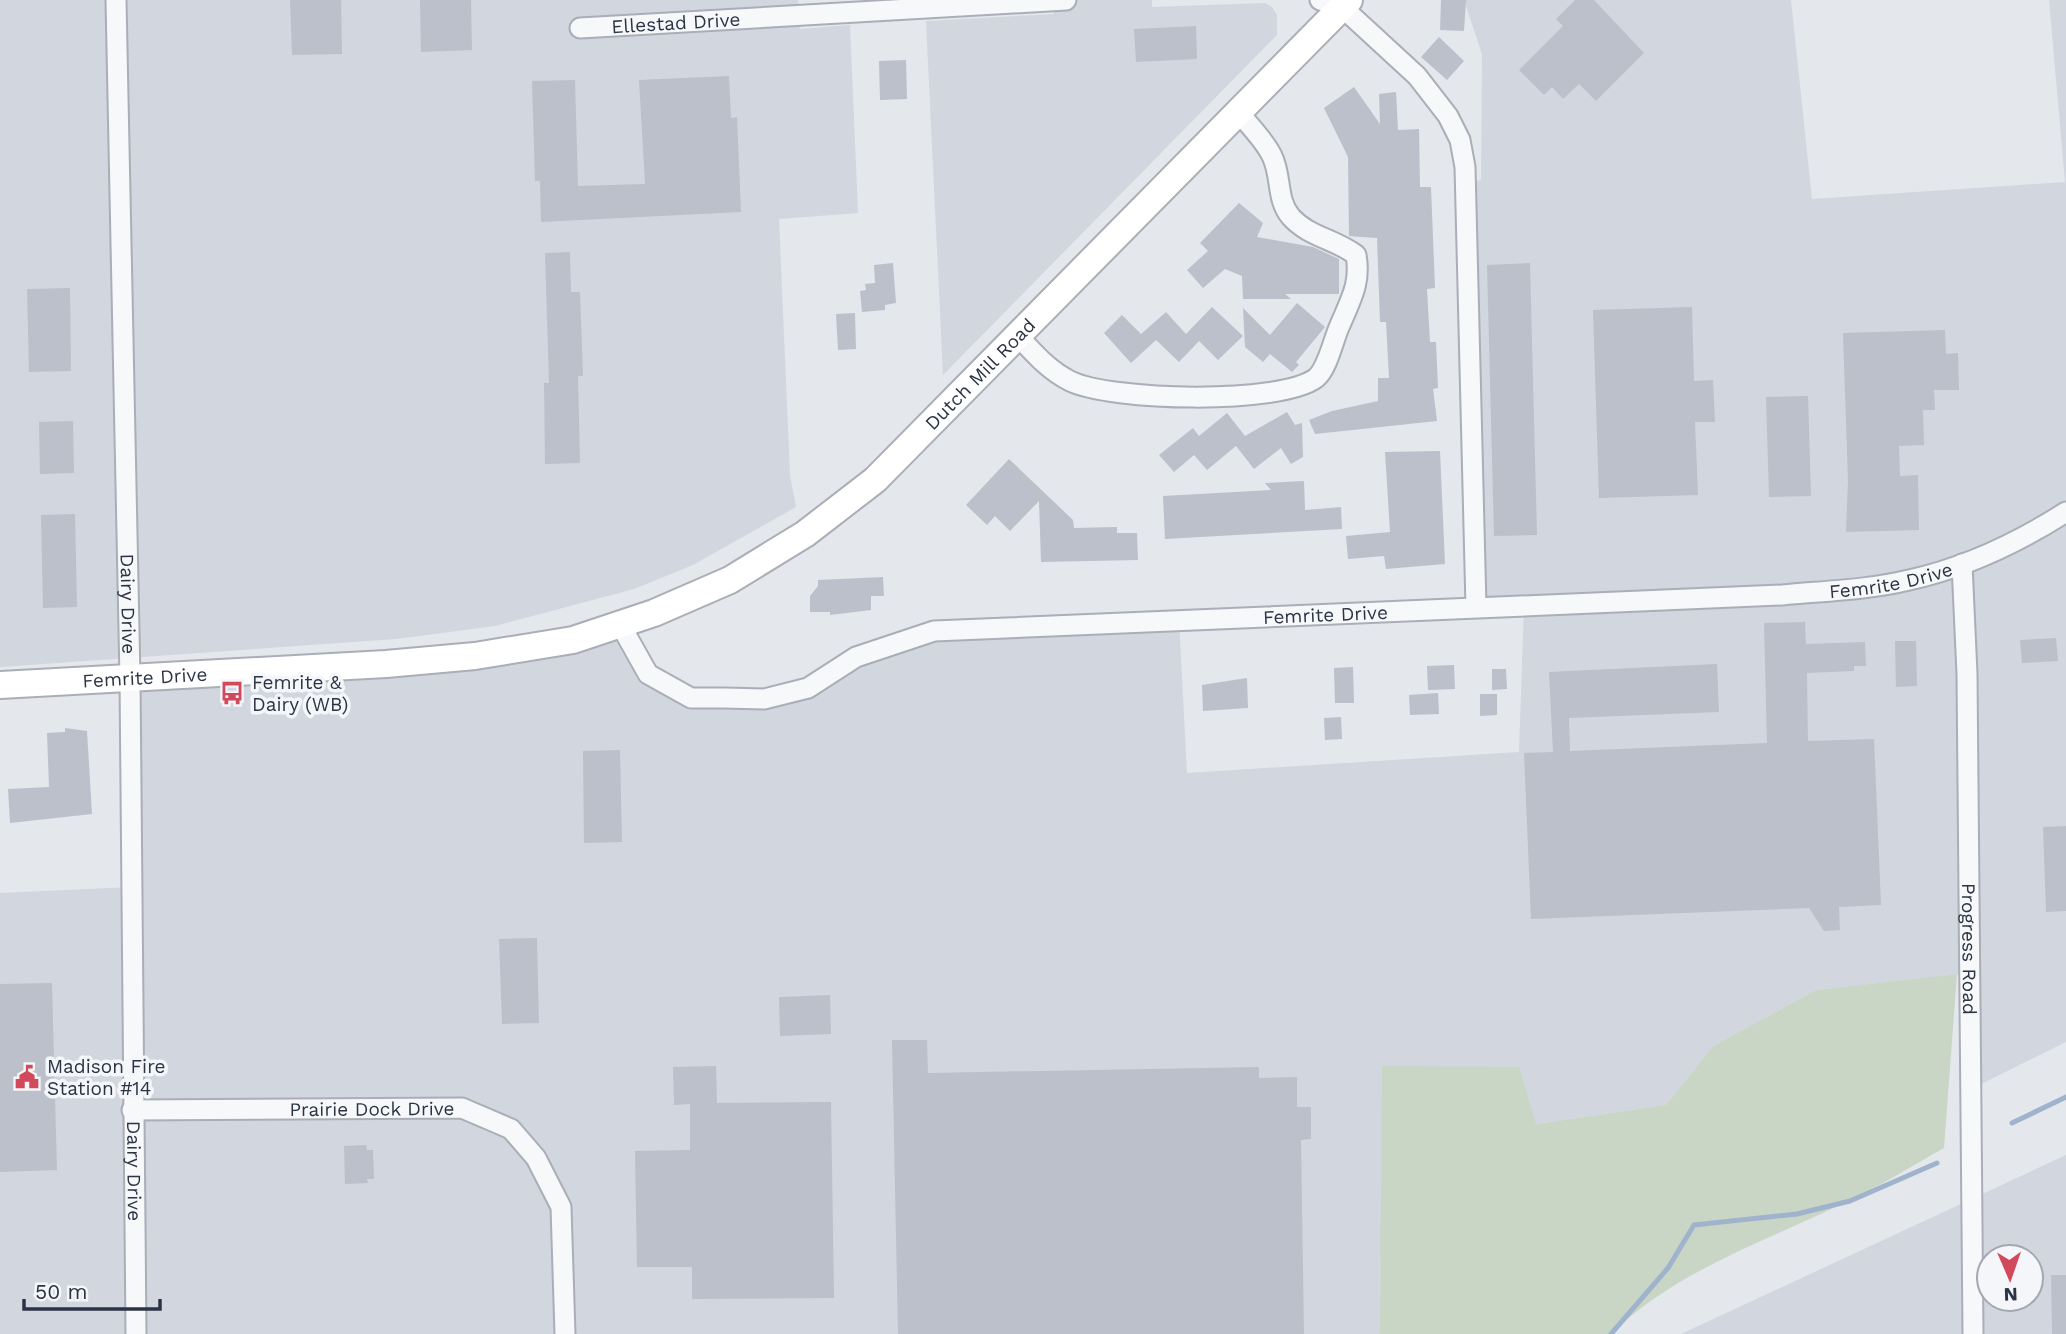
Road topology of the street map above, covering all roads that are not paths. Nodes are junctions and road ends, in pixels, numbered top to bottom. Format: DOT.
graph roads {
  1 [pos="116,0"];
  2 [pos="1066,0"];
  3 [pos="1337,2"];
  4 [pos="580,27"];
  5 [pos="1239,113"];
  6 [pos="1018,336"];
  7 [pos="2066,512"];
  8 [pos="1962,564"];
  9 [pos="1476,607"];
  10 [pos="620,624"];
  11 [pos="542,647"];
  12 [pos="130,679"];
  13 [pos="0,685"];
  14 [pos="132,1110"];
  15 [pos="136,1334"];
  16 [pos="565,1334"];
  17 [pos="1973,1334"];
  1 -- 12 [label="street, Dairy Drive"];
  2 -- 4 [label="street, Ellestad Drive"];
  3 -- 5 [label="street, Dutch Mill Road"];
  3 -- 9 [label="street"];
  5 -- 6 [label="street, Dutch Mill Road"];
  5 -- 6 [label="street"];
  6 -- 10 [label="street, Dutch Mill Road"];
  7 -- 8 [label="street, Femrite Drive"];
  8 -- 9 [label="street, Femrite Drive"];
  8 -- 17 [label="street, Progress Road"];
  9 -- 10 [label="street, Femrite Drive"];
  10 -- 11 [label="street, Dutch Mill Road"];
  11 -- 12 [label="street, Femrite Drive"];
  12 -- 13 [label="street, Femrite Drive"];
  12 -- 14 [label="street, Dairy Drive"];
  14 -- 15 [label="street, Dairy Drive"];
  14 -- 16 [label="street, Prairie Dock Drive"];
}
